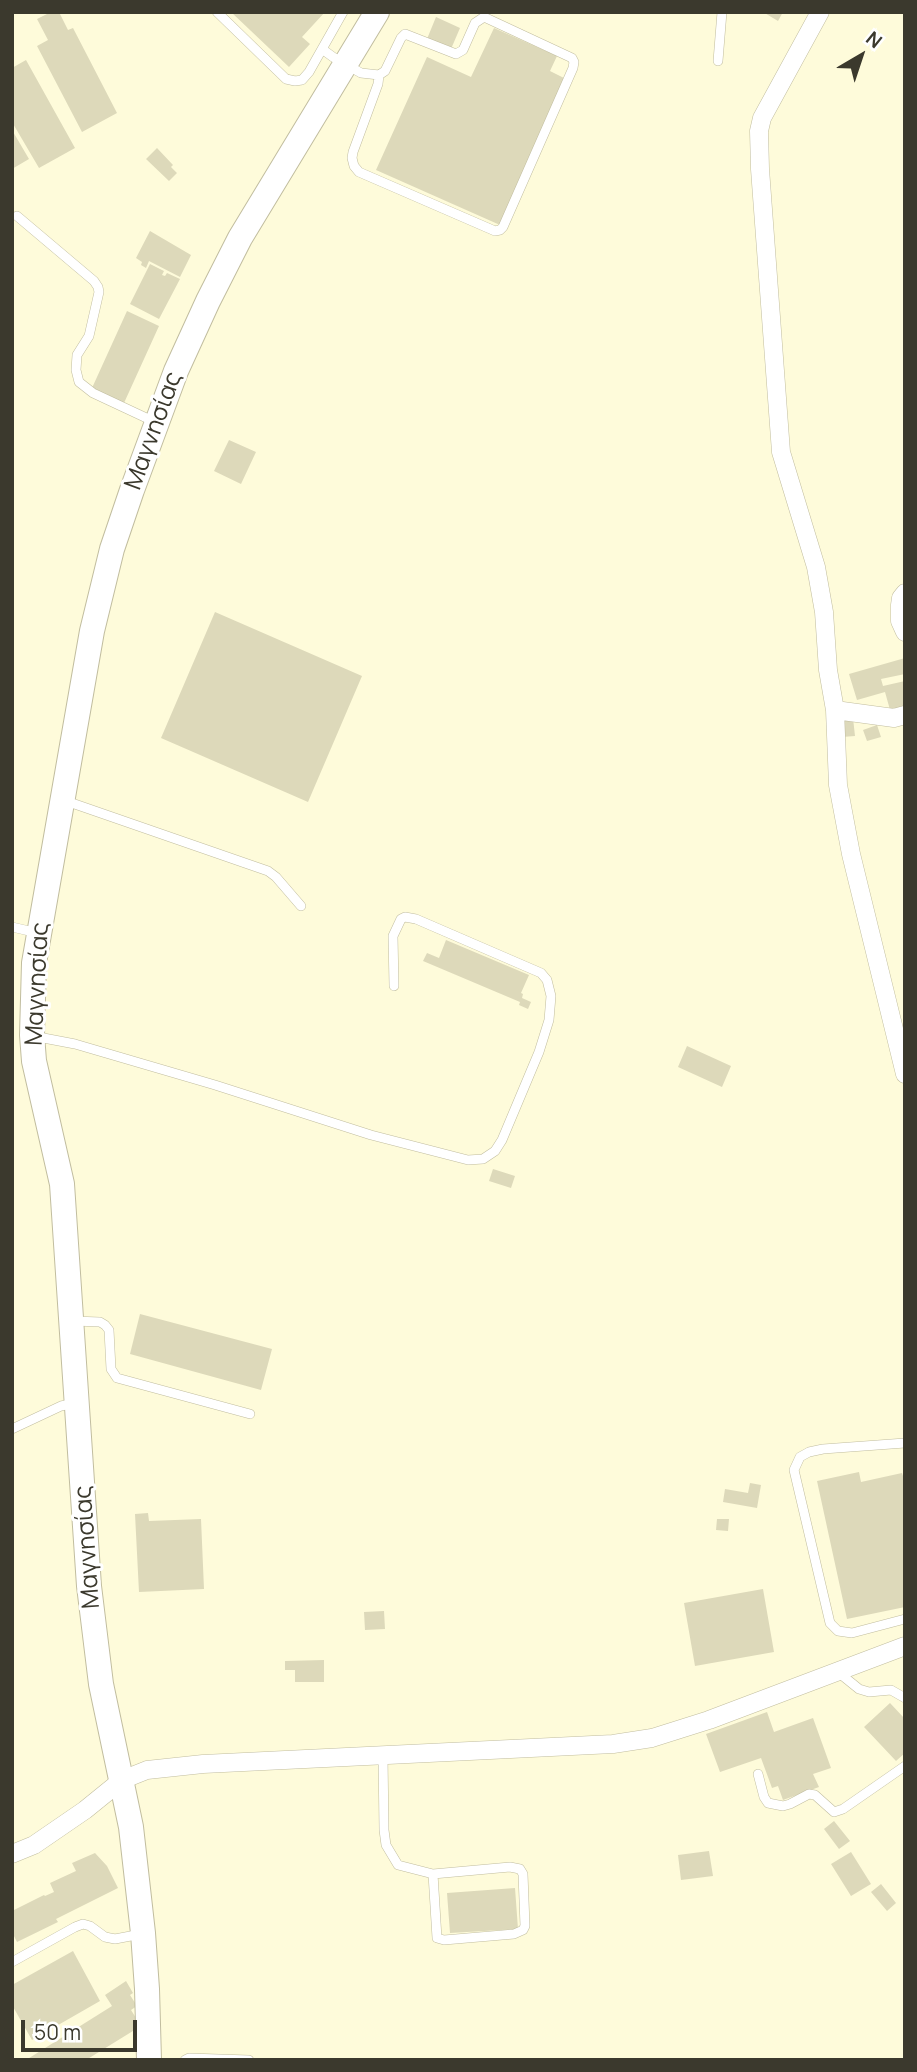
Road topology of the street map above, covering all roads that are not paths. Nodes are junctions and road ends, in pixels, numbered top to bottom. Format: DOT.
graph roads {
  1 [pos="218,12"];
  2 [pos="343,12"];
  3 [pos="377,12"];
  4 [pos="722,12"];
  5 [pos="820,12"];
  6 [pos="322,49"];
  7 [pos="718,61"];
  8 [pos="345,64"];
  9 [pos="379,75"];
  10 [pos="17,216"];
  11 [pos="156,423"];
  12 [pos="905,593"];
  13 [pos="905,632"];
  14 [pos="835,710"];
  15 [pos="905,715"];
  16 [pos="64,800"];
  17 [pos="301,906"];
  18 [pos="12,927"];
  19 [pos="39,933"];
  20 [pos="394,986"];
  21 [pos="32,1035"];
  22 [pos="905,1074"];
  23 [pos="73,1321"];
  24 [pos="76,1402"];
  25 [pos="250,1414"];
  26 [pos="12,1429"];
  27 [pos="905,1443"];
  28 [pos="905,1619"];
  29 [pos="905,1646"];
  30 [pos="838,1672"];
  31 [pos="905,1698"];
  32 [pos="383,1755"];
  33 [pos="905,1766"];
  34 [pos="758,1774"];
  35 [pos="122,1780"];
  36 [pos="12,1854"];
  37 [pos="433,1874"];
  38 [pos="143,1933"];
  39 [pos="12,1962"];
  40 [pos="149,2060"];
  41 [pos="185,2060"];
  42 [pos="249,2060"];
  1 -- 6 [label="lane"];
  2 -- 6 [label="lane"];
  3 -- 8 [label="street, Μαγνησίας"];
  4 -- 7 [label="lane"];
  5 -- 14 [label="street"];
  6 -- 8 [label="lane"];
  8 -- 9 [label="lane"];
  8 -- 11 [label="street, Μαγνησίας"];
  9 -- 9 [label="lane"];
  10 -- 11 [label="lane"];
  11 -- 16 [label="street, Μαγνησίας"];
  12 -- 13 [label="street"];
  14 -- 15 [label="street"];
  14 -- 22 [label="street"];
  16 -- 17 [label="lane"];
  16 -- 19 [label="street, Μαγνησίας"];
  18 -- 19 [label="lane"];
  19 -- 21 [label="street, Μαγνησίας"];
  20 -- 21 [label="lane"];
  21 -- 23 [label="street, Μαγνησίας"];
  23 -- 24 [label="street, Μαγνησίας"];
  23 -- 25 [label="lane"];
  24 -- 26 [label="lane"];
  24 -- 35 [label="street, Μαγνησίας"];
  27 -- 28 [label="lane"];
  29 -- 30 [label="street"];
  30 -- 31 [label="lane"];
  30 -- 32 [label="street"];
  32 -- 35 [label="street"];
  32 -- 37 [label="lane"];
  33 -- 34 [label="lane"];
  35 -- 36 [label="street"];
  35 -- 38 [label="street, Μαγνησίας"];
  37 -- 37 [label="lane"];
  38 -- 39 [label="lane"];
  38 -- 40 [label="street, Μαγνησίας"];
  41 -- 42 [label="lane"];
}
